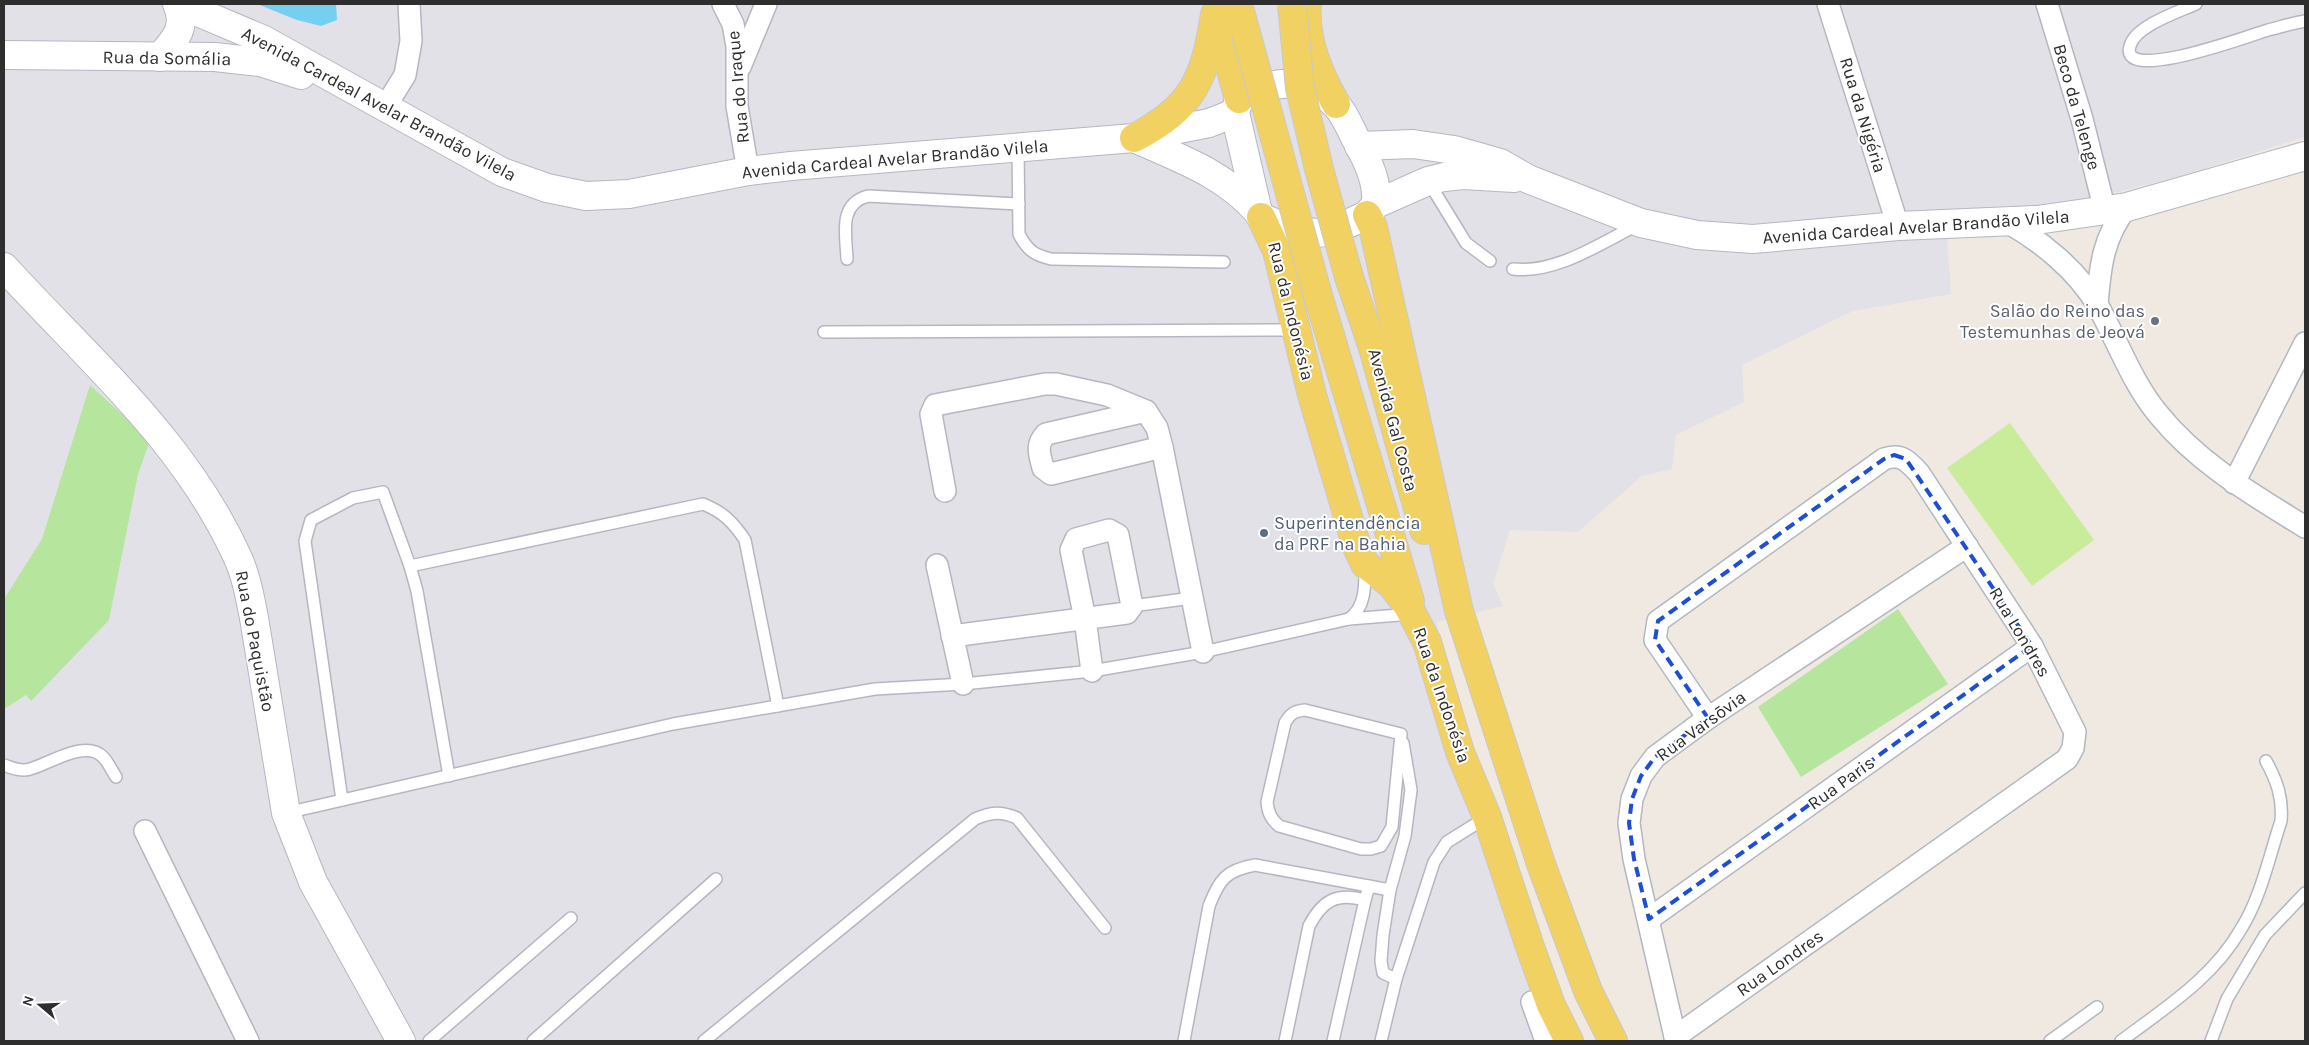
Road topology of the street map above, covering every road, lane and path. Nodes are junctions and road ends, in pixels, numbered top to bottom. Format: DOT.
graph roads {
  1 [pos="178,4"];
  2 [pos="409,4"];
  3 [pos="723,4"];
  4 [pos="766,4"];
  5 [pos="1297,4"];
  6 [pos="1828,4"];
  7 [pos="2047,4"];
  8 [pos="2196,4"];
  9 [pos="1222,7"];
  10 [pos="2305,21"];
  11 [pos="4,55"];
  12 [pos="160,57"];
  13 [pos="738,71"];
  14 [pos="355,92"];
  15 [pos="1336,104"];
  16 [pos="1237,106"];
  17 [pos="384,109"];
  18 [pos="1134,138"];
  19 [pos="1018,146"];
  20 [pos="1359,146"];
  21 [pos="2305,156"];
  22 [pos="748,171"];
  23 [pos="1528,178"];
  24 [pos="1428,181"];
  25 [pos="1019,204"];
  26 [pos="2116,209"];
  27 [pos="1372,210"];
  28 [pos="1260,214"];
  29 [pos="2007,222"];
  30 [pos="1641,223"];
  31 [pos="1898,226"];
  32 [pos="847,259"];
  33 [pos="1224,262"];
  34 [pos="1490,262"];
  35 [pos="4,267"];
  36 [pos="1513,269"];
  37 [pos="2097,304"];
  38 [pos="1297,330"];
  39 [pos="824,332"];
  40 [pos="2305,343"];
  41 [pos="1146,411"];
  42 [pos="1162,447"];
  43 [pos="2234,483"];
  44 [pos="944,491"];
  45 [pos="2305,527"];
  46 [pos="1967,546"];
  47 [pos="1365,564"];
  48 [pos="937,565"];
  49 [pos="410,566"];
  50 [pos="1192,598"];
  51 [pos="1132,606"];
  52 [pos="1459,611"];
  53 [pos="1414,614"];
  54 [pos="1085,619"];
  55 [pos="1349,619"];
  56 [pos="952,636"];
  57 [pos="2032,646"];
  58 [pos="1203,652"];
  59 [pos="1092,671"];
  60 [pos="963,684"];
  61 [pos="778,706"];
  62 [pos="1708,718"];
  63 [pos="1401,734"];
  64 [pos="2266,761"];
  65 [pos="4,764"];
  66 [pos="449,776"];
  67 [pos="116,777"];
  68 [pos="342,800"];
  69 [pos="286,813"];
  70 [pos="1487,817"];
  71 [pos="145,831"];
  72 [pos="716,879"];
  73 [pos="1368,886"];
  74 [pos="1390,890"];
  75 [pos="2305,893"];
  76 [pos="1365,900"];
  77 [pos="571,918"];
  78 [pos="1649,919"];
  79 [pos="1105,928"];
  80 [pos="1396,979"];
  81 [pos="1532,1002"];
  82 [pos="2097,1007"];
  83 [pos="1676,1039"];
  84 [pos="248,1041"];
  85 [pos="401,1041"];
  86 [pos="429,1041"];
  87 [pos="533,1041"];
  88 [pos="704,1041"];
  89 [pos="1184,1041"];
  90 [pos="1286,1041"];
  91 [pos="1333,1041"];
  92 [pos="1381,1041"];
  93 [pos="1546,1041"];
  94 [pos="1570,1041"];
  95 [pos="1613,1041"];
  96 [pos="2050,1041"];
  97 [pos="2121,1041"];
  98 [pos="2211,1041"];
  1 -- 12 [label="main road"];
  1 -- 14 [label="main road, Avenida Cardeal Avelar Brandão Vilela"];
  2 -- 17 [label="street"];
  3 -- 13 [label="street, Rua do Iraque"];
  4 -- 13 [label="street"];
  5 -- 15 [label="main road, Avenida Gal Costa"];
  5 -- 52 [label="main road, Avenida Gal Costa, bridge"];
  6 -- 31 [label="street, Rua da Nigéria"];
  7 -- 26 [label="street, Beco da Telenge"];
  8 -- 10 [label="lane"];
  9 -- 16 [label="main road"];
  9 -- 18 [label="main road"];
  9 -- 53 [label="main road, bridge"];
  11 -- 12 [label="main road, Rua da Somália"];
  12 -- 14 [label="main road, Rua da Somália"];
  13 -- 22 [label="street, Rua do Iraque"];
  14 -- 17 [label="main road, Avenida Cardeal Avelar Brandão Vilela"];
  15 -- 16 [label="main road, Avenida Cardeal Avelar Brandão Vilela"];
  15 -- 20 [label="main road, Avenida Gal Costa"];
  16 -- 18 [label="main road, Avenida Cardeal Avelar Brandão Vilela"];
  16 -- 28 [label="main road, Rua da Indonésia"];
  17 -- 22 [label="main road, Avenida Cardeal Avelar Brandão Vilela"];
  18 -- 19 [label="main road, Avenida Cardeal Avelar Brandão Vilela"];
  18 -- 28 [label="main road, Rua da Indonésia"];
  19 -- 22 [label="main road, Avenida Cardeal Avelar Brandão Vilela"];
  19 -- 25 [label="lane"];
  20 -- 23 [label="main road, Avenida Cardeal Avelar Brandão Vilela"];
  20 -- 27 [label="main road, Avenida Gal Costa"];
  21 -- 26 [label="main road, Avenida Cardeal Avelar Brandão Vilela"];
  23 -- 24 [label="main road, Avenida Cardeal Avelar Brandão Vilela"];
  23 -- 30 [label="main road, Avenida Cardeal Avelar Brandão Vilela"];
  24 -- 27 [label="main road, Avenida Cardeal Avelar Brandão Vilela"];
  24 -- 34 [label="lane"];
  25 -- 32 [label="lane"];
  25 -- 33 [label="lane"];
  26 -- 29 [label="main road, Avenida Cardeal Avelar Brandão Vilela"];
  26 -- 37 [label="street"];
  27 -- 28 [label="main road, Rua da Indonésia"];
  27 -- 52 [label="main road, Avenida Gal Costa"];
  28 -- 38 [label="main road, Rua da Indonésia"];
  29 -- 31 [label="main road, Avenida Cardeal Avelar Brandão Vilela"];
  29 -- 37 [label="street"];
  30 -- 31 [label="main road, Avenida Cardeal Avelar Brandão Vilela"];
  30 -- 36 [label="lane"];
  35 -- 69 [label="main road, Rua do Paquistão"];
  37 -- 43 [label="street"];
  38 -- 39 [label="lane"];
  38 -- 47 [label="main road, Rua da Indonésia"];
  40 -- 43 [label="street"];
  41 -- 42 [label="street"];
  41 -- 42 [label="street"];
  41 -- 44 [label="street"];
  42 -- 50 [label="street"];
  43 -- 45 [label="street"];
  46 -- 57 [label="street, Rua Londres"];
  46 -- 62 [label="street, Rua Varsōvia"];
  46 -- 62 [label="street, Rua Londres"];
  47 -- 53 [label="main road, Rua da Indonésia"];
  47 -- 55 [label="lane"];
  48 -- 56 [label="street"];
  49 -- 61 [label="lane"];
  49 -- 66 [label="lane"];
  49 -- 68 [label="lane"];
  50 -- 51 [label="lane"];
  50 -- 58 [label="street"];
  51 -- 54 [label="street"];
  51 -- 54 [label="street"];
  52 -- 95 [label="main road"];
  53 -- 55 [label="lane"];
  53 -- 70 [label="main road, Rua da Indonésia"];
  54 -- 56 [label="street"];
  54 -- 59 [label="street"];
  55 -- 58 [label="lane"];
  56 -- 60 [label="street"];
  57 -- 78 [label="street, Rua Paris"];
  57 -- 83 [label="street, Rua Londres"];
  58 -- 59 [label="lane"];
  59 -- 60 [label="lane"];
  60 -- 61 [label="lane"];
  61 -- 66 [label="lane"];
  62 -- 78 [label="street, Rua Varsōvia"];
  63 -- 63 [label="lane"];
  63 -- 74 [label="lane"];
  64 -- 97 [label="lane"];
  65 -- 67 [label="lane"];
  66 -- 68 [label="lane"];
  68 -- 69 [label="lane"];
  69 -- 85 [label="main road, Rua do Paquistão"];
  70 -- 80 [label="lane"];
  70 -- 94 [label="main road, Rua da Indonésia"];
  71 -- 84 [label="street"];
  72 -- 87 [label="lane"];
  73 -- 74 [label="lane"];
  73 -- 76 [label="lane"];
  73 -- 89 [label="lane"];
  74 -- 80 [label="lane"];
  75 -- 98 [label="lane"];
  76 -- 90 [label="lane"];
  76 -- 91 [label="lane"];
  77 -- 86 [label="lane"];
  78 -- 83 [label="street, Rua Varsōvia"];
  79 -- 88 [label="lane"];
  80 -- 92 [label="lane"];
  81 -- 93 [label="street"];
  82 -- 96 [label="lane"];
}
